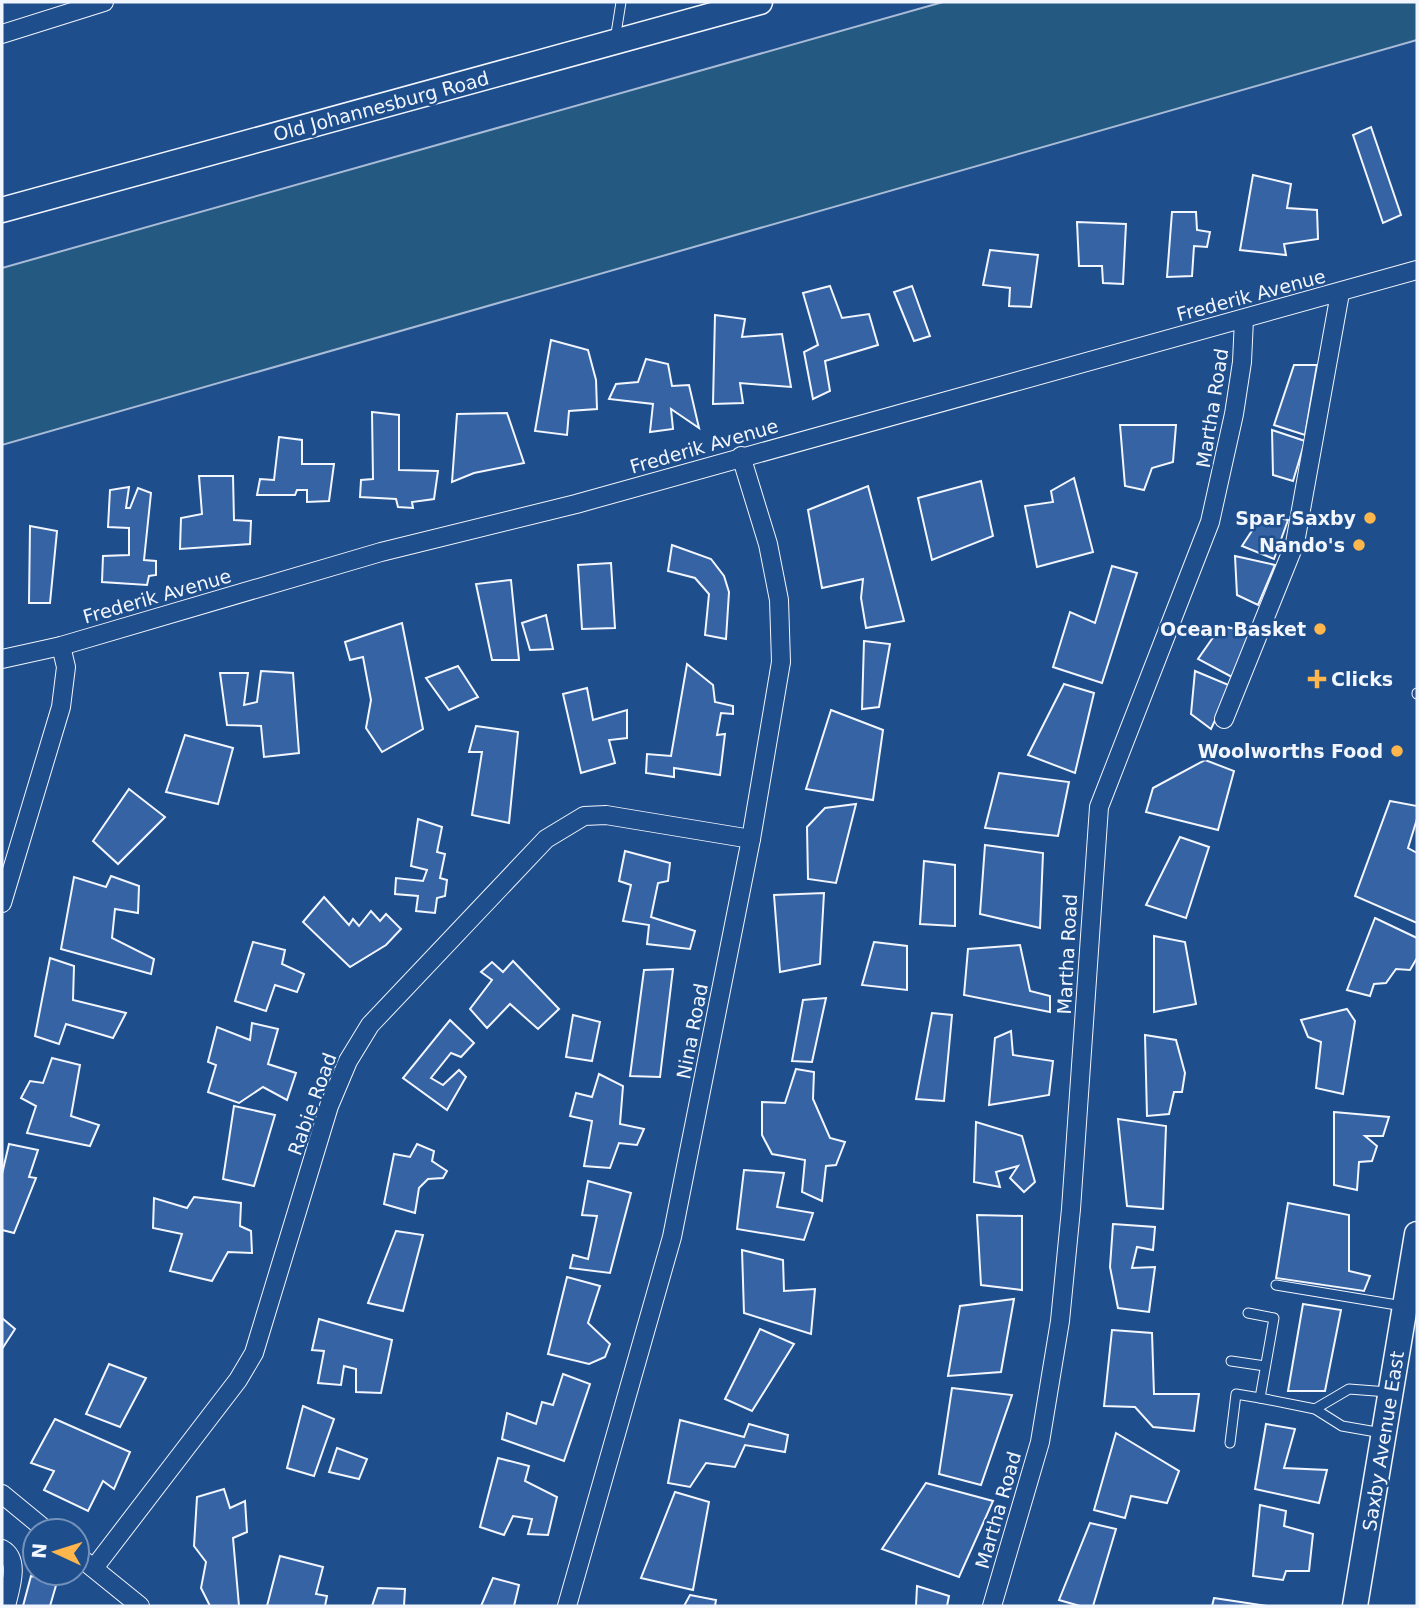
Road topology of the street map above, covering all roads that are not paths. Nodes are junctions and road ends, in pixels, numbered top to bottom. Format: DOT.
graph roads {
  1 [pos="104,2"];
  2 [pos="621,2"];
  3 [pos="760,2"];
  4 [pos="2,34"];
  5 [pos="615,42"];
  6 [pos="2,210"];
  7 [pos="1417,270"];
  8 [pos="1340,293"];
  9 [pos="1244,319"];
  10 [pos="741,457"];
  11 [pos="61,646"];
  12 [pos="2,659"];
  13 [pos="1224,719"];
  14 [pos="751,839"];
  15 [pos="2,903"];
  16 [pos="1417,1234"];
  17 [pos="1276,1285"];
  18 [pos="1405,1306"];
  19 [pos="1248,1313"];
  20 [pos="1231,1361"];
  21 [pos="1265,1366"];
  22 [pos="1390,1392"];
  23 [pos="1260,1398"];
  24 [pos="1315,1409"];
  25 [pos="1384,1433"];
  26 [pos="1230,1443"];
  27 [pos="2,1494"];
  28 [pos="30,1517"];
  29 [pos="2,1549"];
  30 [pos="91,1566"];
  31 [pos="94,1568"];
  32 [pos="6,1606"];
  33 [pos="140,1606"];
  34 [pos="567,1606"];
  35 [pos="992,1606"];
  36 [pos="1355,1606"];
  1 -- 4 [label="street"];
  2 -- 5 [label="lane"];
  3 -- 5 [label="main road, Old Johannesburg Road"];
  5 -- 6 [label="main road, Old Johannesburg Road"];
  7 -- 8 [label="street, Frederik Avenue"];
  8 -- 9 [label="street, Frederik Avenue"];
  8 -- 13 [label="street"];
  9 -- 10 [label="street, Frederik Avenue"];
  9 -- 35 [label="street, Martha Road"];
  10 -- 11 [label="street, Frederik Avenue"];
  10 -- 14 [label="street, Nina Road"];
  11 -- 12 [label="street, Frederik Avenue"];
  11 -- 15 [label="street"];
  14 -- 31 [label="street, Rabie Road"];
  14 -- 34 [label="street, Nina Road"];
  16 -- 18 [label="main road, Saxby Avenue East"];
  17 -- 18 [label="lane"];
  18 -- 22 [label="main road, Saxby Avenue East"];
  19 -- 21 [label="lane"];
  20 -- 21 [label="lane"];
  21 -- 23 [label="lane"];
  22 -- 24 [label="lane"];
  22 -- 25 [label="main road, Saxby Avenue East"];
  23 -- 24 [label="lane"];
  23 -- 26 [label="lane"];
  24 -- 25 [label="lane"];
  25 -- 36 [label="main road, Saxby Avenue East"];
  27 -- 28 [label="street"];
  29 -- 32 [label="street"];
  30 -- 31 [label="street"];
  31 -- 33 [label="street"];
}
